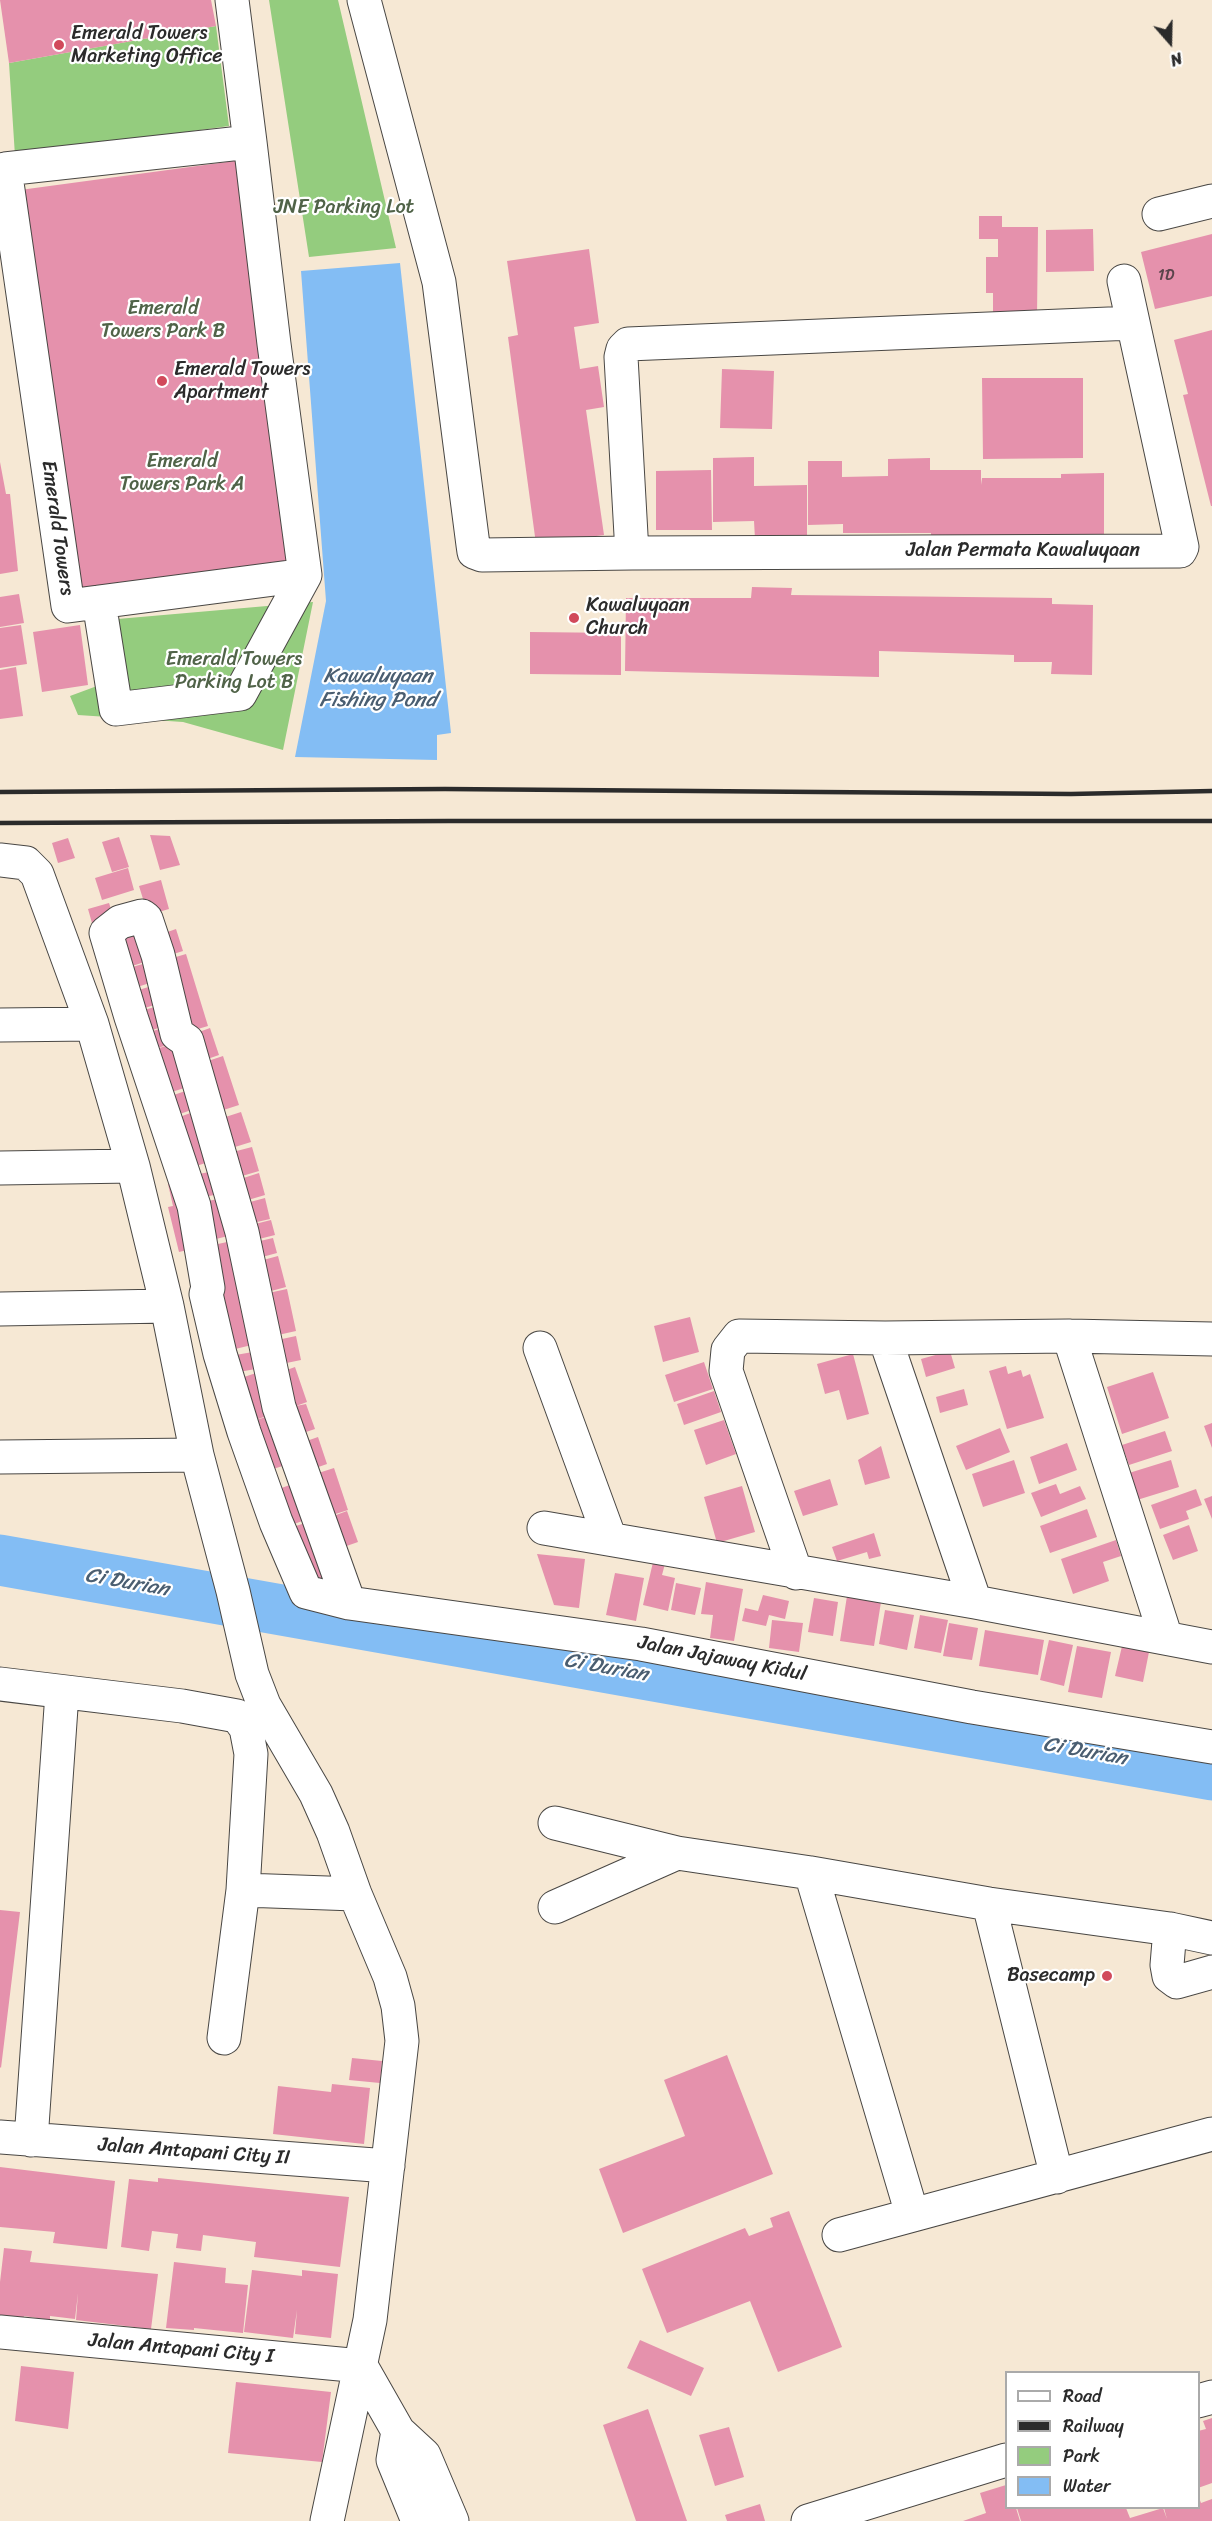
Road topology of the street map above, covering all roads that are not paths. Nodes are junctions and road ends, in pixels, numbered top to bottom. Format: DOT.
graph roads {
  1 [pos="232,0"];
  2 [pos="364,0"];
  3 [pos="250,142"];
  4 [pos="1212,201"];
  5 [pos="1159,214"];
  6 [pos="1124,281"];
  7 [pos="1133,323"];
  8 [pos="632,553"];
  9 [pos="305,575"];
  10 [pos="99,602"];
  11 [pos="0,860"];
  12 [pos="92,1024"];
  13 [pos="0,1025"];
  14 [pos="133,1166"];
  15 [pos="0,1168"];
  16 [pos="167,1306"];
  17 [pos="0,1309"];
  18 [pos="1069,1336"];
  19 [pos="885,1338"];
  20 [pos="1212,1339"];
  21 [pos="540,1348"];
  22 [pos="197,1455"];
  23 [pos="0,1456"];
  24 [pos="544,1528"];
  25 [pos="610,1539"];
  26 [pos="795,1573"];
  27 [pos="975,1602"];
  28 [pos="349,1603"];
  29 [pos="1166,1638"];
  30 [pos="1212,1647"];
  31 [pos="0,1684"];
  32 [pos="62,1693"];
  33 [pos="1212,1747"];
  34 [pos="555,1822"];
  35 [pos="677,1853"];
  36 [pos="812,1873"];
  37 [pos="243,1890"];
  38 [pos="355,1894"];
  39 [pos="989,1904"];
  40 [pos="555,1907"];
  41 [pos="1170,1929"];
  42 [pos="1212,1938"];
  43 [pos="1212,1972"];
  44 [pos="224,2038"];
  45 [pos="1212,2134"];
  46 [pos="15,2139"];
  47 [pos="388,2166"];
  48 [pos="1057,2176"];
  49 [pos="912,2214"];
  50 [pos="839,2235"];
  51 [pos="0,2332"];
  52 [pos="361,2366"];
  53 [pos="398,2431"];
  54 [pos="1005,2460"];
  55 [pos="327,2521"];
  56 [pos="418,2521"];
  57 [pos="452,2521"];
  58 [pos="808,2521"];
  1 -- 3 [label="street"];
  2 -- 8 [label="street, Jalan Permata Kawaluyaan"];
  3 -- 9 [label="street"];
  3 -- 10 [label="street, Emerald Towers"];
  4 -- 5 [label="street"];
  6 -- 7 [label="street, Jalan Permata Kawaluyaan"];
  7 -- 8 [label="street"];
  7 -- 8 [label="street, Jalan Permata Kawaluyaan"];
  9 -- 10 [label="street, Emerald Towers"];
  9 -- 10 [label="street"];
  11 -- 12 [label="street"];
  12 -- 13 [label="street"];
  12 -- 14 [label="street"];
  14 -- 15 [label="street"];
  14 -- 16 [label="street"];
  16 -- 17 [label="street"];
  16 -- 22 [label="street"];
  18 -- 19 [label="street"];
  18 -- 20 [label="street"];
  18 -- 29 [label="street"];
  19 -- 26 [label="street"];
  19 -- 27 [label="street"];
  21 -- 25 [label="street"];
  22 -- 23 [label="street"];
  22 -- 38 [label="street"];
  24 -- 25 [label="street"];
  25 -- 26 [label="street"];
  26 -- 27 [label="street"];
  27 -- 29 [label="street"];
  28 -- 28 [label="street, Jalan Jajaway Kidul"];
  28 -- 33 [label="street, Jalan Jajaway Kidul"];
  29 -- 30 [label="street"];
  31 -- 32 [label="street"];
  32 -- 37 [label="street"];
  32 -- 46 [label="street"];
  34 -- 35 [label="street"];
  35 -- 36 [label="street"];
  35 -- 40 [label="street"];
  36 -- 39 [label="street"];
  36 -- 49 [label="street"];
  37 -- 38 [label="street"];
  37 -- 44 [label="street"];
  38 -- 47 [label="street"];
  39 -- 41 [label="street"];
  39 -- 48 [label="street"];
  41 -- 42 [label="street"];
  41 -- 43 [label="street"];
  45 -- 48 [label="street"];
  46 -- 47 [label="street, Jalan Antapani City II"];
  47 -- 52 [label="street"];
  48 -- 49 [label="street"];
  49 -- 50 [label="street"];
  51 -- 52 [label="street, Jalan Antapani City I"];
  52 -- 53 [label="street"];
  52 -- 55 [label="street"];
  53 -- 56 [label="street"];
  53 -- 57 [label="street"];
  54 -- 58 [label="street"];
}
